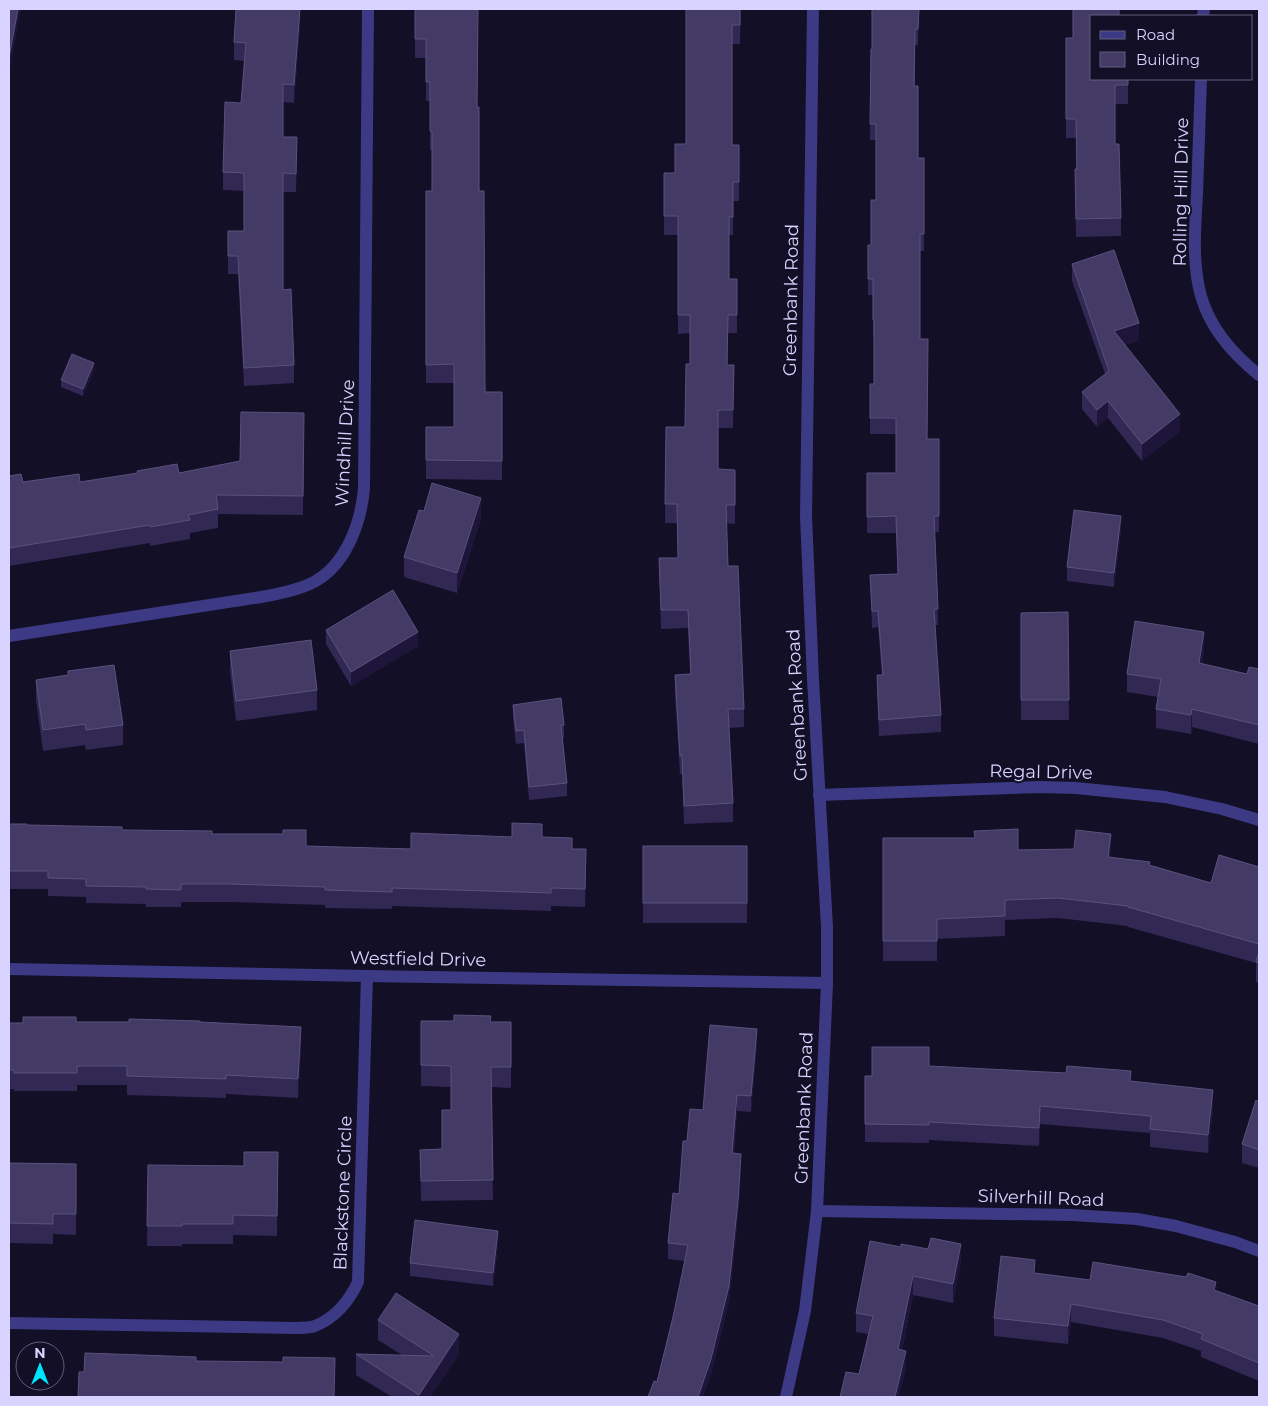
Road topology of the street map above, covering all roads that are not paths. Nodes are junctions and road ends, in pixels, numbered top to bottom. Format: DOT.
graph roads {
  1 [pos="368,9"];
  2 [pos="813,9"];
  3 [pos="1201,80"];
  4 [pos="1259,375"];
  5 [pos="9,636"];
  6 [pos="819,795"];
  7 [pos="1259,820"];
  8 [pos="9,969"];
  9 [pos="367,976"];
  10 [pos="827,982"];
  11 [pos="817,1211"];
  12 [pos="1259,1251"];
  13 [pos="9,1323"];
  14 [pos="786,1397"];
  1 -- 5 [label="street, Windhill Drive"];
  2 -- 6 [label="street, Greenbank Road"];
  3 -- 4 [label="street, Rolling Hill Drive"];
  6 -- 7 [label="street, Regal Drive"];
  6 -- 10 [label="street, Greenbank Road"];
  8 -- 9 [label="street, Westfield Drive"];
  9 -- 10 [label="street, Westfield Drive"];
  9 -- 13 [label="street, Blackstone Circle"];
  10 -- 11 [label="street, Greenbank Road"];
  11 -- 12 [label="street, Silverhill Road"];
  11 -- 14 [label="street, Greenbank Road"];
}
